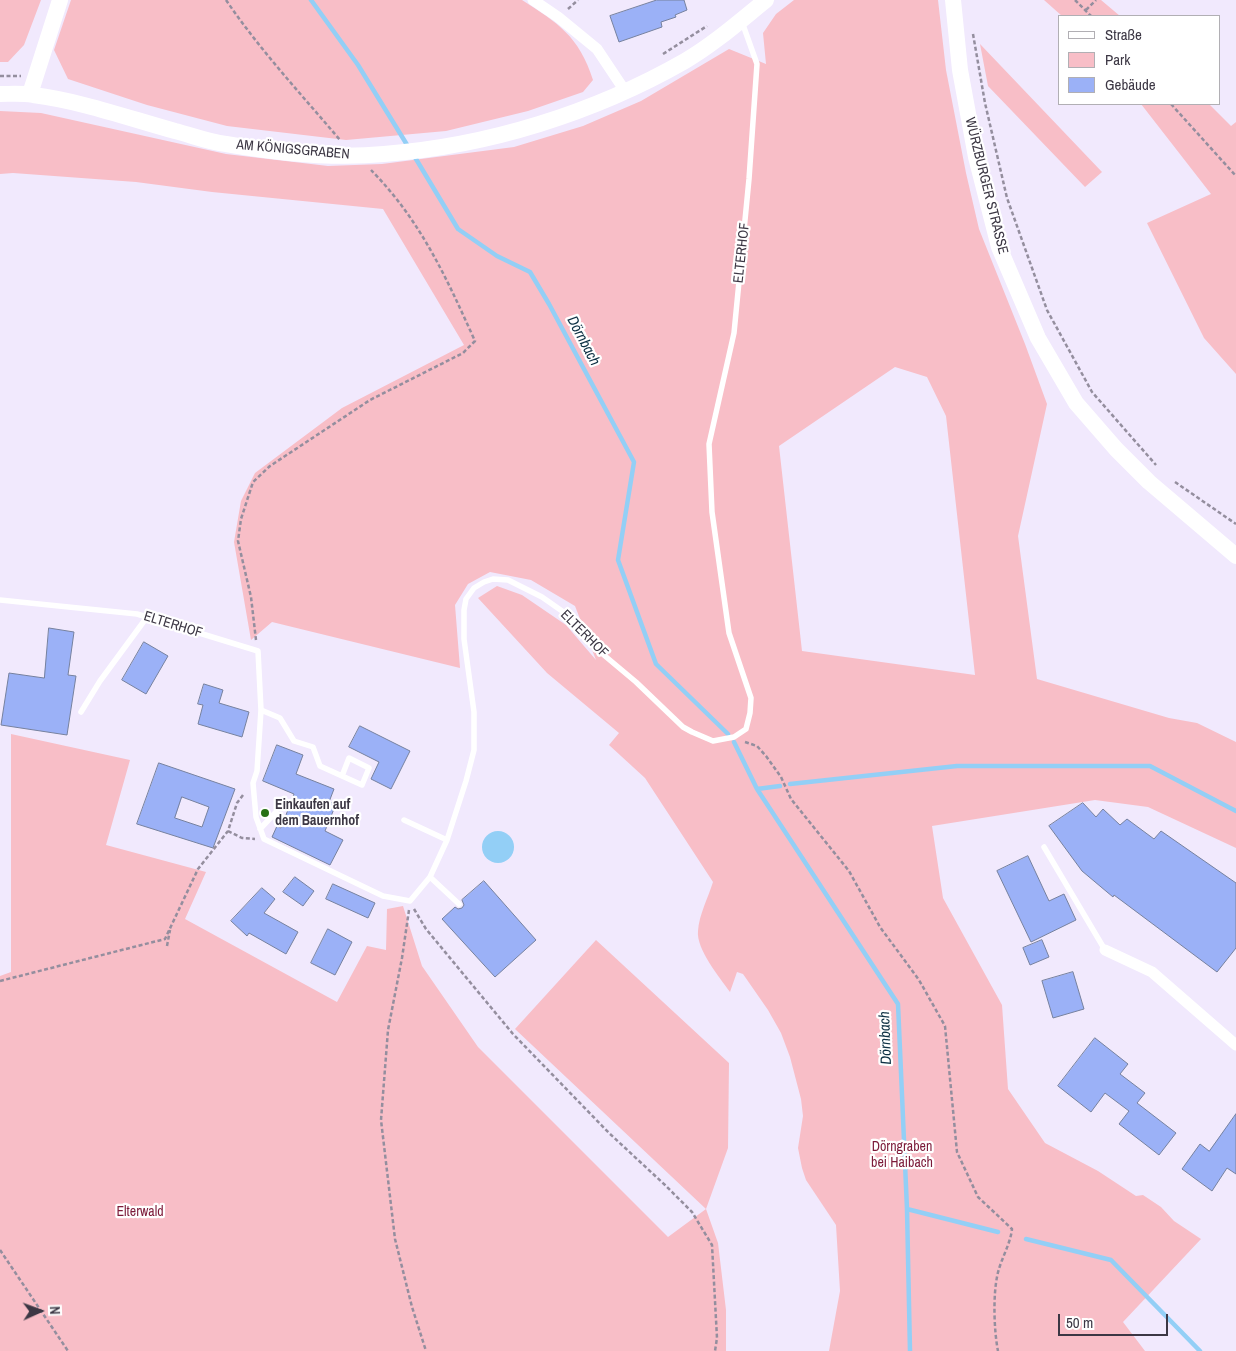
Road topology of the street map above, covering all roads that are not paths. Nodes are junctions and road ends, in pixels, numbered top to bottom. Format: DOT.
graph roads {
  1 [pos="60,0"];
  2 [pos="533,0"];
  3 [pos="766,0"];
  4 [pos="953,0"];
  5 [pos="741,20"];
  6 [pos="625,91"];
  7 [pos="0,94"];
  8 [pos="30,94"];
  9 [pos="1236,556"];
  10 [pos="0,600"];
  11 [pos="147,617"];
  12 [pos="261,710"];
  13 [pos="81,712"];
  14 [pos="342,776"];
  15 [pos="276,812"];
  16 [pos="404,820"];
  17 [pos="260,829"];
  18 [pos="446,840"];
  19 [pos="1044,847"];
  20 [pos="430,877"];
  21 [pos="458,904"];
  22 [pos="1105,950"];
  23 [pos="1236,1044"];
  1 -- 8 [label="street"];
  2 -- 6 [label="street"];
  3 -- 5 [label="street, AM KÖNIGSGRABEN"];
  4 -- 9 [label="street, WÜRZBURGER STRASSE"];
  5 -- 6 [label="street, AM KÖNIGSGRABEN"];
  5 -- 18 [label="lane, ELTERHOF"];
  6 -- 8 [label="street, AM KÖNIGSGRABEN"];
  7 -- 8 [label="street, AM KÖNIGSGRABEN"];
  10 -- 11 [label="lane, ELTERHOF"];
  11 -- 12 [label="lane, ELTERHOF"];
  11 -- 13 [label="lane"];
  12 -- 14 [label="lane"];
  12 -- 17 [label="lane"];
  14 -- 14 [label="lane"];
  15 -- 17 [label="lane"];
  16 -- 18 [label="lane"];
  17 -- 20 [label="lane, ELTERHOF"];
  18 -- 20 [label="lane, ELTERHOF"];
  19 -- 22 [label="lane"];
  20 -- 21 [label="lane"];
  22 -- 23 [label="street"];
}
